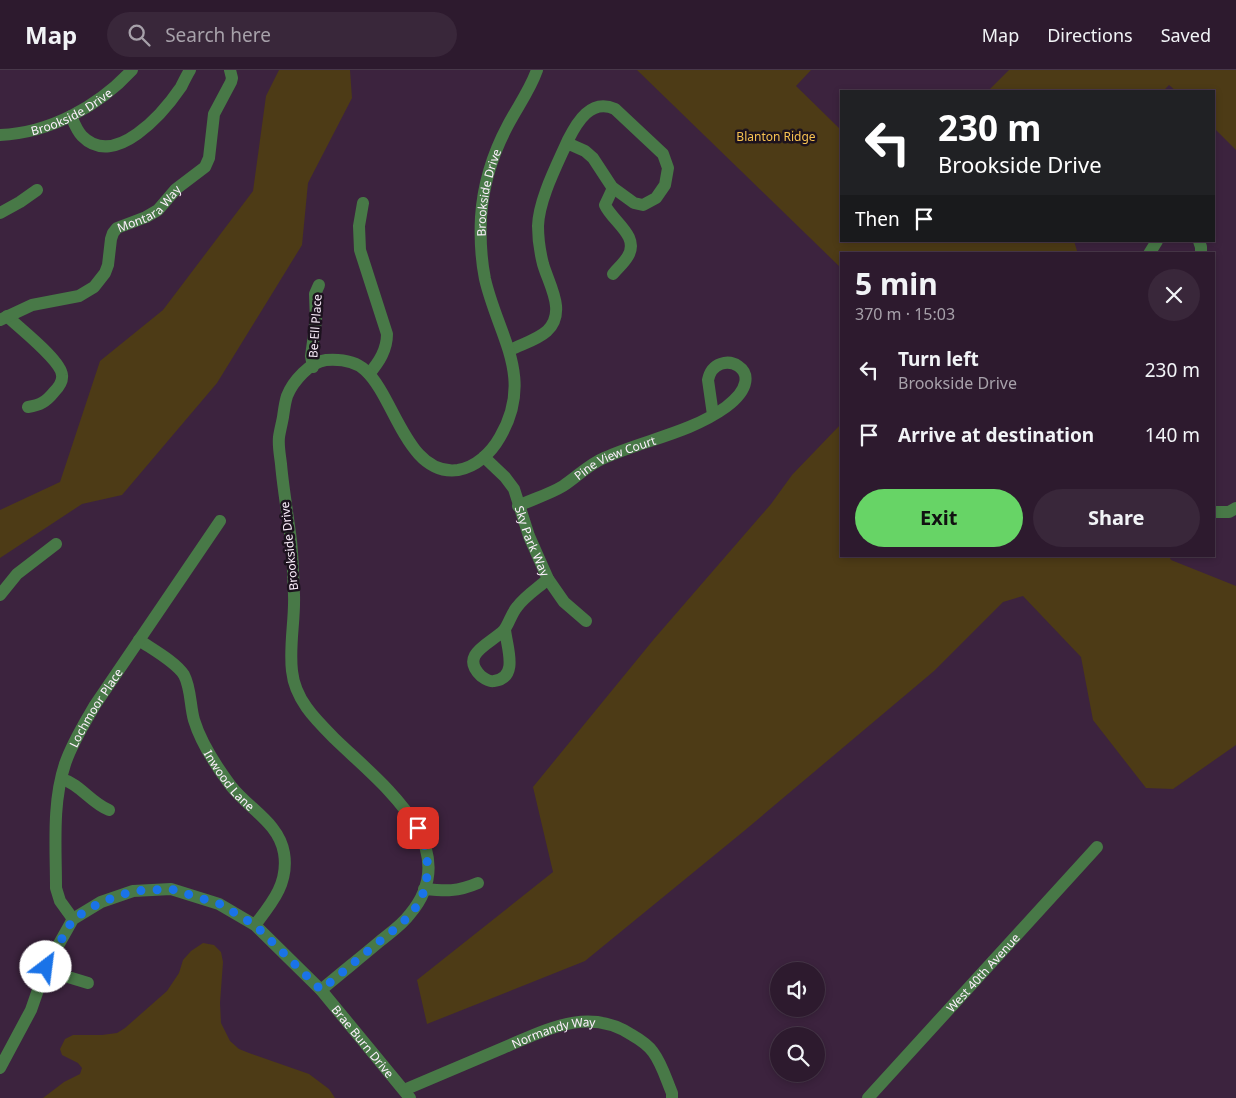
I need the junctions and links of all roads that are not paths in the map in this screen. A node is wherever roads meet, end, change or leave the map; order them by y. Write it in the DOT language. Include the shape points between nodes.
graph roads {
  1 [pos="132,70"];
  2 [pos="190,70"];
  3 [pos="230,70"];
  4 [pos="537,70"];
  5 [pos="70,116"];
  6 [pos="0,136"];
  7 [pos="567,143"];
  8 [pos="613,188"];
  9 [pos="37,190"];
  10 [pos="363,203"];
  11 [pos="0,212"];
  12 [pos="613,274"];
  13 [pos="319,285"];
  14 [pos="4,318"];
  15 [pos="510,350"];
  16 [pos="312,367"];
  17 [pos="369,374"];
  18 [pos="28,407"];
  19 [pos="713,415"];
  20 [pos="484,457"];
  21 [pos="518,506"];
  22 [pos="1236,508"];
  23 [pos="1215,512"];
  24 [pos="220,520"];
  25 [pos="56,544"];
  26 [pos="548,579"];
  27 [pos="0,595"];
  28 [pos="586,621"];
  29 [pos="505,629"];
  30 [pos="139,640"];
  31 [pos="62,779"];
  32 [pos="109,810"];
  33 [pos="1097,847"];
  34 [pos="478,883"];
  35 [pos="424,889"];
  36 [pos="73,919"];
  37 [pos="255,925"];
  38 [pos="44,970"];
  39 [pos="88,983"];
  40 [pos="321,990"];
  41 [pos="0,1068"];
  42 [pos="407,1094"];
  43 [pos="672,1098"];
  44 [pos="868,1098"];
  1 -- 5 [label="street, Brookside Drive" via="101,98"];
  2 -- 5 [label="street" via="175,94 147,126 132,139 118,145 104,146 85,139"];
  3 -- 14 [label="street, Montara Way" via="231,82 214,114 209,158 202,170 176,189 158,210 117,228 111,239 108,265 94,287 79,296 32,305"];
  4 -- 15 [label="street, Brookside Drive" via="497,148 482,204 480,234 485,278"];
  5 -- 6 [label="street, Brookside Drive" via="37,129"];
  7 -- 8 [label="street" via="593,158"];
  7 -- 8 [label="street" via="584,115 595,108 607,106 619,112 663,154 667,178 660,194 652,201 638,204"];
  7 -- 15 [label="street" via="540,212 538,228 543,262 555,300 556,318 543,334"];
  8 -- 12 [label="street" via="605,205 628,235 631,246 628,257"];
  9 -- 11 [label="street"];
  10 -- 17 [label="street" via="359,226 360,250 387,334 382,357"];
  13 -- 16 [label="street, Be-Ell Place" via="315,294"];
  14 -- 18 [label="street" via="55,362 62,374 59,386 48,399"];
  15 -- 20 [label="street, Brookside Drive" via="514,375 512,406 501,436"];
  16 -- 17 [label="street, Brookside Drive" via="320,361 345,359 363,367"];
  16 -- 35 [label="street, Brookside Drive" via="299,376 288,396 278,439 290,534 294,683 303,703 318,722 394,797 418,828 428,860"];
  17 -- 20 [label="street, Brookside Drive" via="409,441 432,466 462,469"];
  19 -- 21 [label="street, Pine View Court" via="602,458 563,486"];
  20 -- 21 [label="street, Sky Park Way" via="505,476 514,489"];
  21 -- 26 [label="street, Sky Park Way"];
  22 -- 23 [label="street" via="1229,512"];
  24 -- 30 [label="street, Lochmoor Place"];
  25 -- 27 [label="street" via="17,574"];
  26 -- 28 [label="street, Sky Park Way" via="564,602"];
  26 -- 29 [label="street" via="518,605"];
  30 -- 31 [label="street, Lochmoor Place" via="80,730"];
  30 -- 37 [label="street, Inwood Lane" via="183,674 196,725 210,754 232,788 272,826 282,844 285,865 280,888"];
  31 -- 32 [label="street" via="70,781 99,806"];
  31 -- 36 [label="street, Lochmoor Place" via="56,820 56,888 60,901"];
  33 -- 44 [label="street, West 40th Avenue"];
  34 -- 35 [label="street" via="454,891"];
  35 -- 40 [label="street, Brookside Drive" via="408,917"];
  36 -- 37 [label="street, Brae Burn Drive" via="101,902 133,891 171,889 220,904"];
  36 -- 38 [label="street, Brae Burn Drive"];
  37 -- 40 [label="street, Brae Burn Drive"];
  38 -- 39 [label="street"];
  38 -- 41 [label="street, Brae Burn Drive" via="31,1010"];
  40 -- 42 [label="street, Brae Burn Drive"];
  42 -- 43 [label="street, Normandy Way" via="545,1030 574,1022 604,1022 621,1027 652,1051 661,1065"];
}
